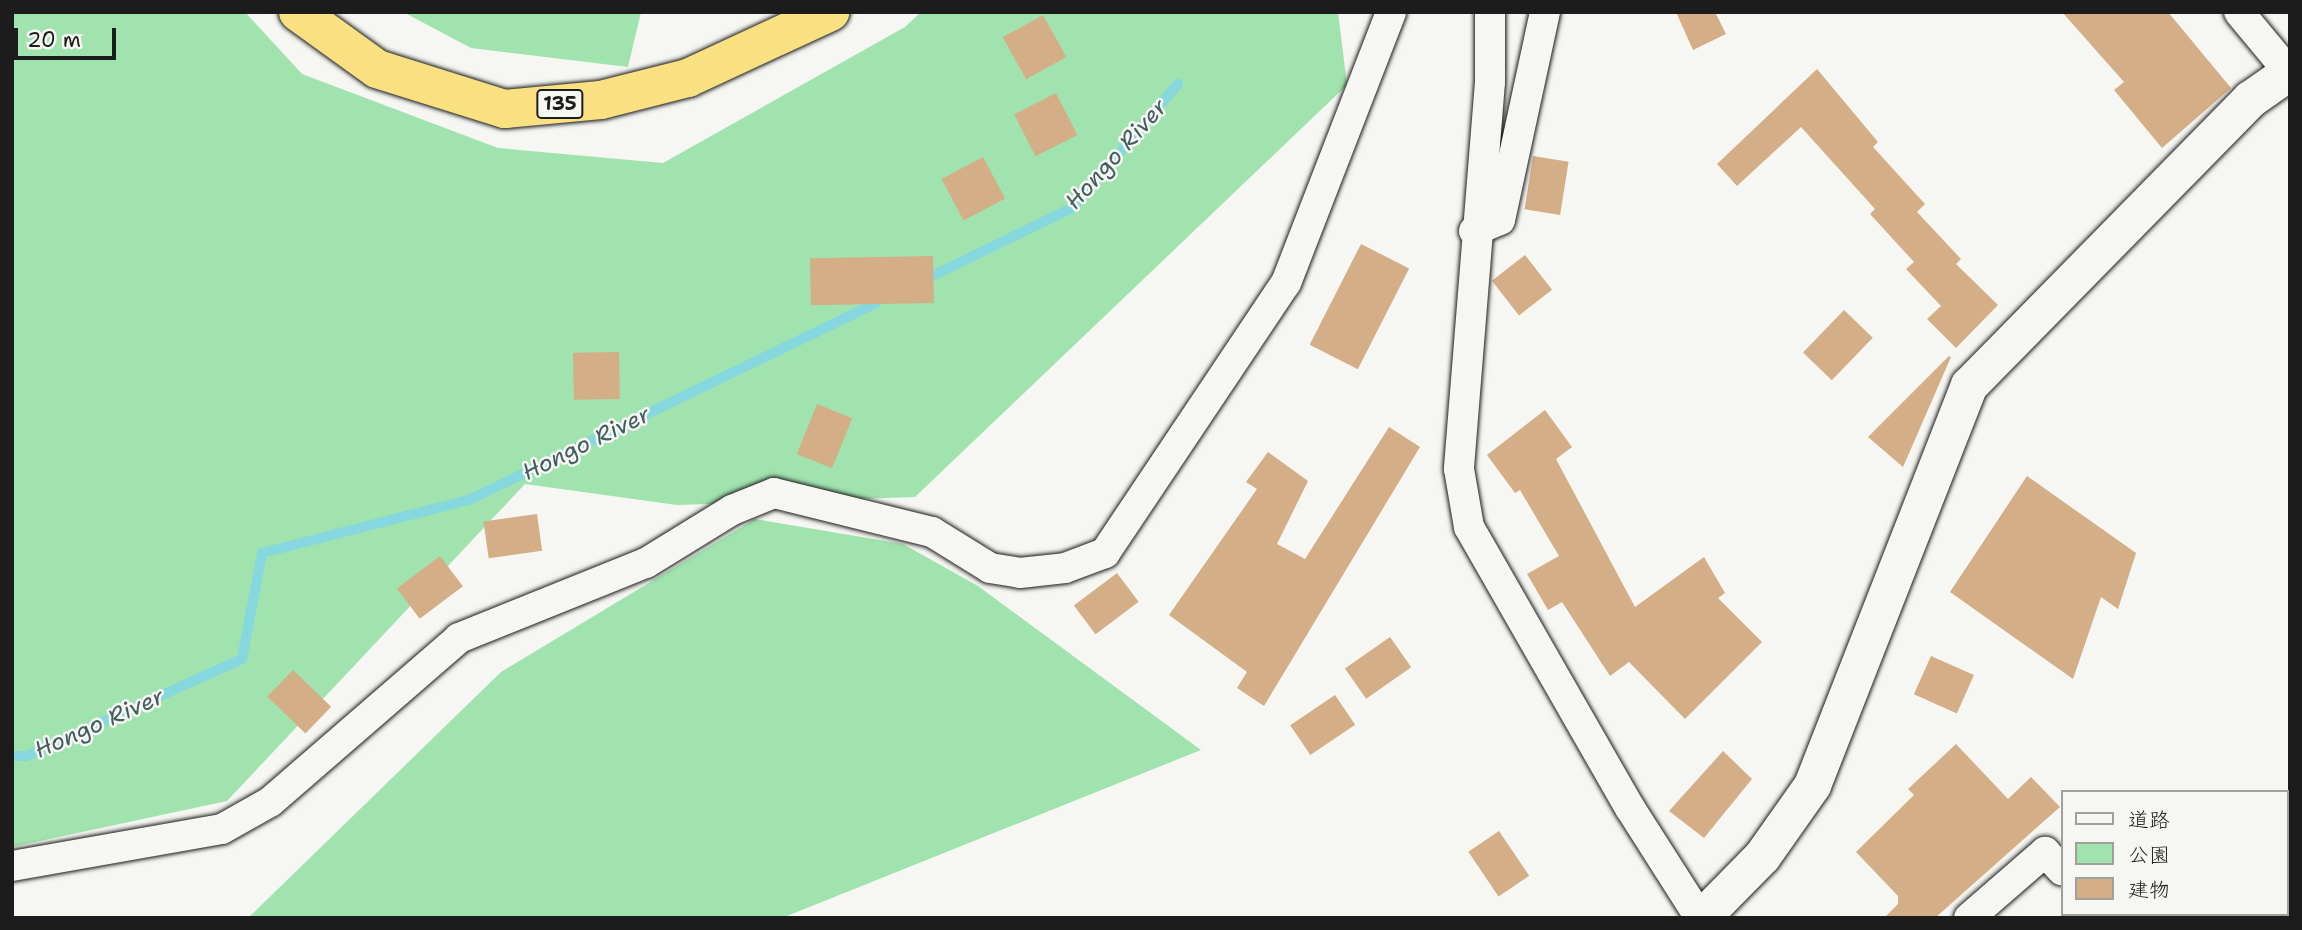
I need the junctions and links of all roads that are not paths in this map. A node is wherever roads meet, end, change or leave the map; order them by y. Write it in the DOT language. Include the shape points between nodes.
graph roads {
  1 [pos="298,12"];
  2 [pos="830,12"];
  3 [pos="1391,12"];
  4 [pos="1490,12"];
  5 [pos="1545,12"];
  6 [pos="2239,12"];
  7 [pos="2289,71"];
  8 [pos="1474,230"];
  9 [pos="12,866"];
  10 [pos="2060,868"];
  11 [pos="1700,918"];
  12 [pos="1969,918"];
  1 -- 2 [label="highway, 135" via="377,69 505,109 601,100 688,78"];
  3 -- 9 [label="street" via="1286,283 1105,553 1065,568 1000,570 932,533 774,493 733,510 646,563 459,638 270,802 222,829"];
  4 -- 8 [label="street" via="1490,82"];
  5 -- 8 [label="street" via="1500,220"];
  6 -- 7 [label="street"];
  7 -- 11 [label="street" via="2250,99 1969,385 1812,785 1762,856"];
  8 -- 11 [label="street" via="1459,469 1469,527 1630,808"];
  10 -- 12 [label="street" via="2045,852"];
}
